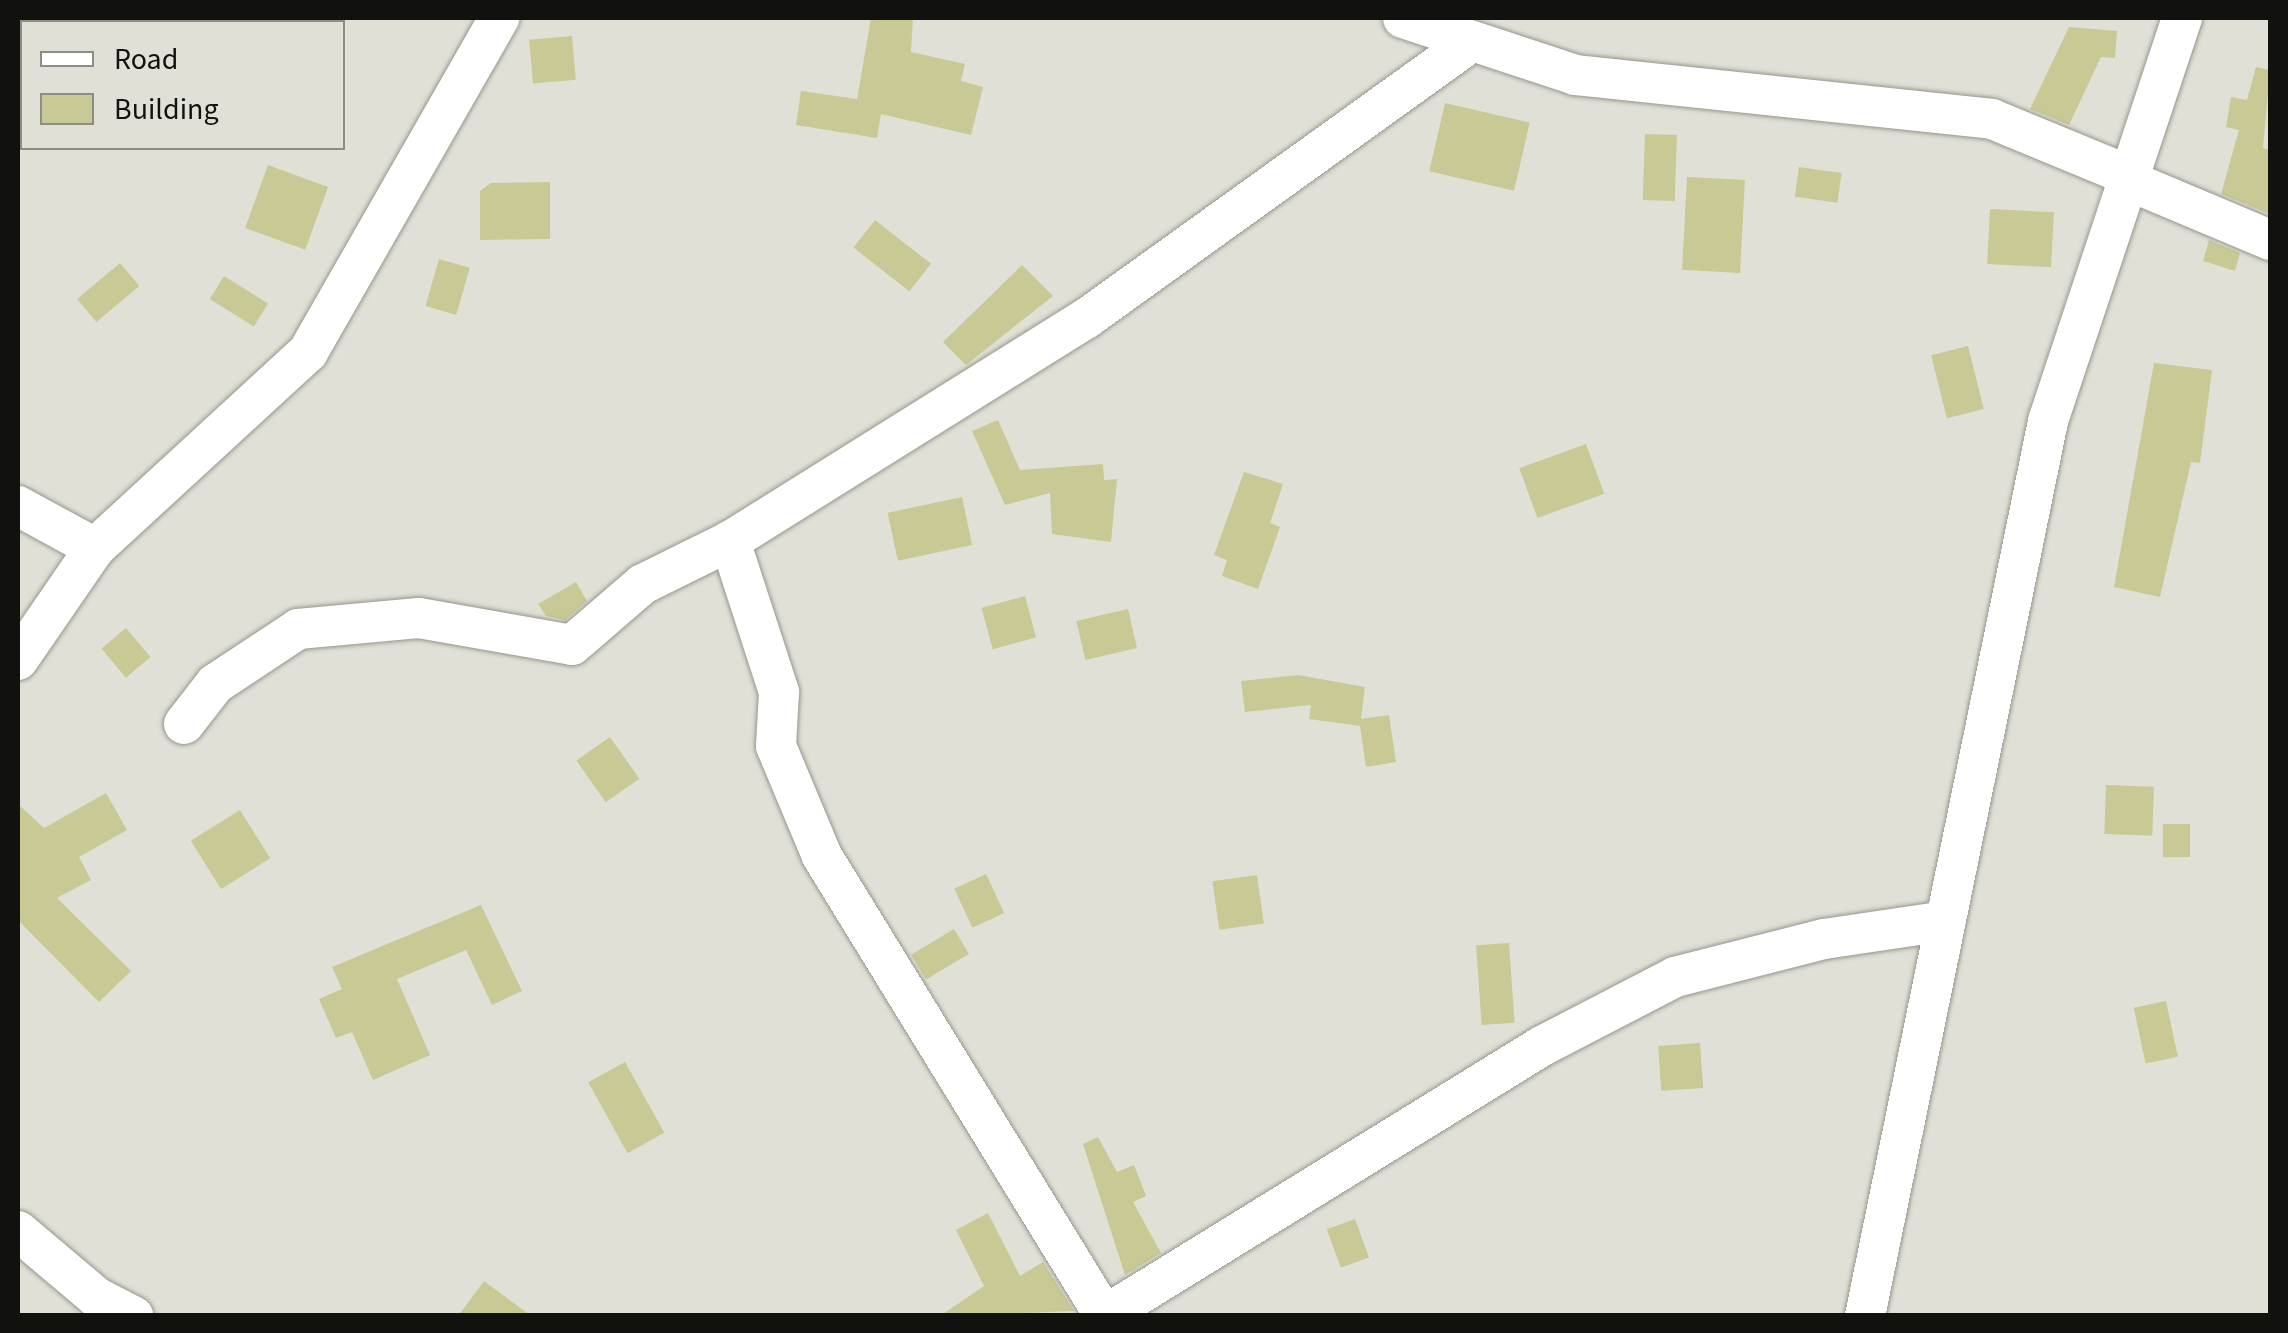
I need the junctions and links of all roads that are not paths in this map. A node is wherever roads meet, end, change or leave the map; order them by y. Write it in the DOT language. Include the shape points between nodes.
graph roads {
  1 [pos="499,18"];
  2 [pos="1402,18"];
  3 [pos="2182,18"];
  4 [pos="1472,41"];
  5 [pos="2127,177"];
  6 [pos="2270,240"];
  7 [pos="18,506"];
  8 [pos="730,541"];
  9 [pos="95,548"];
  10 [pos="18,660"];
  11 [pos="184,724"];
  12 [pos="1946,921"];
  13 [pos="18,1230"];
  14 [pos="1104,1315"];
  15 [pos="133,1316"];
  16 [pos="1865,1316"];
  1 -- 9 [label="street" via="308,352"];
  2 -- 4 [label="street"];
  3 -- 5 [label="street"];
  4 -- 5 [label="street" via="1574,75 1992,119"];
  4 -- 8 [label="street" via="1087,318"];
  5 -- 6 [label="street"];
  5 -- 12 [label="street" via="2048,421"];
  7 -- 9 [label="street"];
  8 -- 11 [label="street" via="643,584 572,645 419,618 298,630 215,684"];
  8 -- 14 [label="street" via="779,692 776,746 822,856"];
  9 -- 10 [label="street"];
  12 -- 14 [label="street" via="1675,977 1542,1046"];
  12 -- 16 [label="street"];
  13 -- 15 [label="street" via="96,1297"];
}
